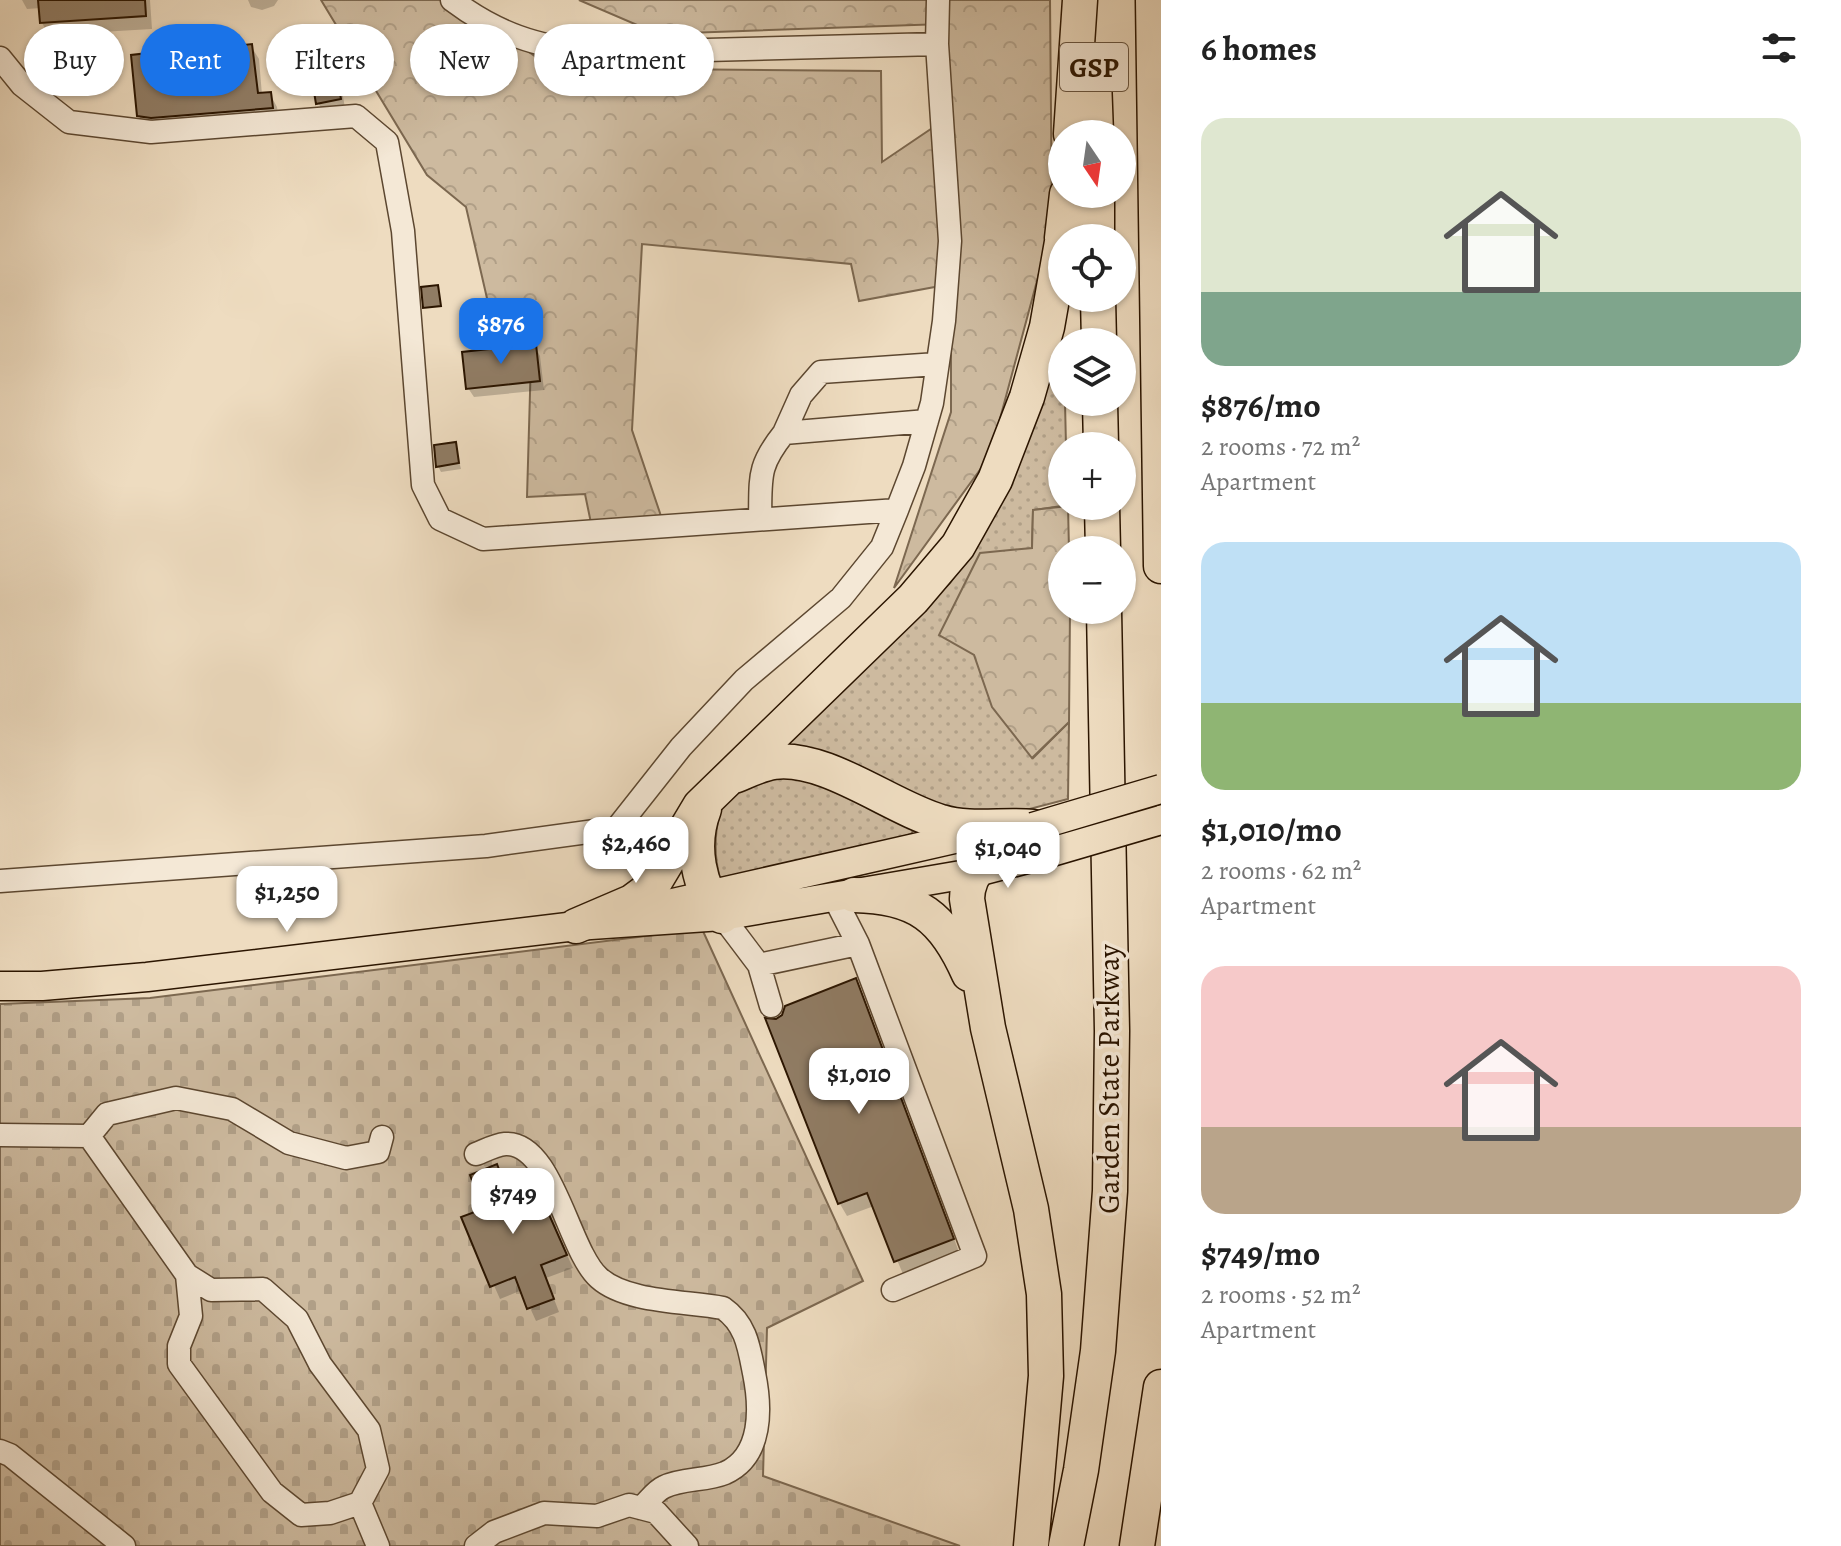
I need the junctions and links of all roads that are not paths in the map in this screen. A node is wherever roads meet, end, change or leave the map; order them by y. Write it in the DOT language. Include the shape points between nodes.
graph roads {
  1 [pos="452,0"];
  2 [pos="938,0"];
  3 [pos="1080,0"];
  4 [pos="1094,0"];
  5 [pos="1153,0"];
  6 [pos="937,44"];
  7 [pos="0,58"];
  8 [pos="1072,120"];
  9 [pos="1096,120"];
  10 [pos="1050,312"];
  11 [pos="937,364"];
  12 [pos="927,421"];
  13 [pos="784,433"];
  14 [pos="897,510"];
  15 [pos="760,519"];
  16 [pos="1161,566"];
  17 [pos="1104,624"];
  18 [pos="718,787"];
  19 [pos="1161,789"];
  20 [pos="1161,820"];
  21 [pos="1032,842"];
  22 [pos="973,873"];
  23 [pos="0,881"];
  24 [pos="844,897"];
  25 [pos="715,906"];
  26 [pos="576,926"];
  27 [pos="858,944"];
  28 [pos="759,965"];
  29 [pos="0,986"];
  30 [pos="771,1006"];
  31 [pos="988,1028"];
  32 [pos="0,1135"];
  33 [pos="89,1136"];
  34 [pos="382,1137"];
  35 [pos="476,1154"];
  36 [pos="187,1275"];
  37 [pos="893,1290"];
  38 [pos="1161,1387"];
  39 [pos="0,1451"];
  40 [pos="360,1503"];
  41 [pos="641,1508"];
  42 [pos="124,1546"];
  43 [pos="378,1546"];
  44 [pos="476,1546"];
  45 [pos="687,1546"];
  46 [pos="1031,1546"];
  47 [pos="1066,1546"];
  48 [pos="1137,1546"];
  1 -- 6 [label="lane" via="512,37 592,53"];
  2 -- 6 [label="lane"];
  3 -- 8 [label="highway"];
  4 -- 9 [label="highway, GSP"];
  5 -- 16 [label="highway, GSP"];
  6 -- 11 [label="lane" via="950,241"];
  7 -- 15 [label="lane" via="22,85 69,122 151,132 356,116 387,142 403,231 423,485 440,519 483,539"];
  10 -- 18 [label="highway" via="1003,462 969,531 913,599"];
  11 -- 12 [label="lane"];
  11 -- 13 [label="lane" via="821,372 801,395"];
  12 -- 13 [label="lane"];
  12 -- 14 [label="lane"];
  13 -- 15 [label="lane" via="765,457"];
  14 -- 15 [label="lane"];
  14 -- 23 [label="lane" via="882,547 841,598 744,680 681,747 617,828 486,846"];
  17 -- 47 [label="highway, Garden State Parkway" via="1110,1191 1095,1378"];
  18 -- 21 [label="highway" via="772,762 796,762 938,822 1005,825"];
  18 -- 25 [label="highway" via="698,835 699,859"];
  18 -- 26 [label="highway" via="690,820 651,888"];
  19 -- 21 [label="main road, bridge"];
  20 -- 21 [label="main road, bridge"];
  21 -- 22 [label="highway" via="985,857"];
  21 -- 25 [label="main road" via="987,832"];
  22 -- 24 [label="main road"];
  22 -- 31 [label="highway" via="967,908"];
  24 -- 25 [label="main road"];
  24 -- 27 [label="lane"];
  24 -- 31 [label="highway" via="903,900 934,919 964,962"];
  25 -- 26 [label="main road"];
  25 -- 28 [label="lane"];
  26 -- 29 [label="main road" via="147,977"];
  27 -- 28 [label="lane"];
  27 -- 37 [label="lane" via="975,1256"];
  28 -- 30 [label="lane"];
  31 -- 46 [label="highway" via="1026,1187 1044,1294 1045,1397"];
  32 -- 33 [label="lane"];
  33 -- 34 [label="lane" via="107,1114 176,1098 232,1109 289,1143 346,1158 378,1152"];
  33 -- 36 [label="lane"];
  35 -- 41 [label="lane" via="506,1144 525,1149 540,1163 598,1278 618,1290 723,1308 742,1326 760,1415 753,1442 725,1473 662,1488"];
  36 -- 40 [label="lane" via="211,1290 263,1289 297,1319 320,1364 369,1430 378,1469"];
  36 -- 40 [label="lane" via="191,1316 179,1346 179,1364 272,1492 301,1515"];
  38 -- 48 [label="highway"];
  39 -- 42 [label="lane"];
  40 -- 43 [label="lane"];
  41 -- 44 [label="lane" via="629,1505 597,1516 544,1513 494,1532"];
  41 -- 45 [label="lane" via="656,1512"];
}
